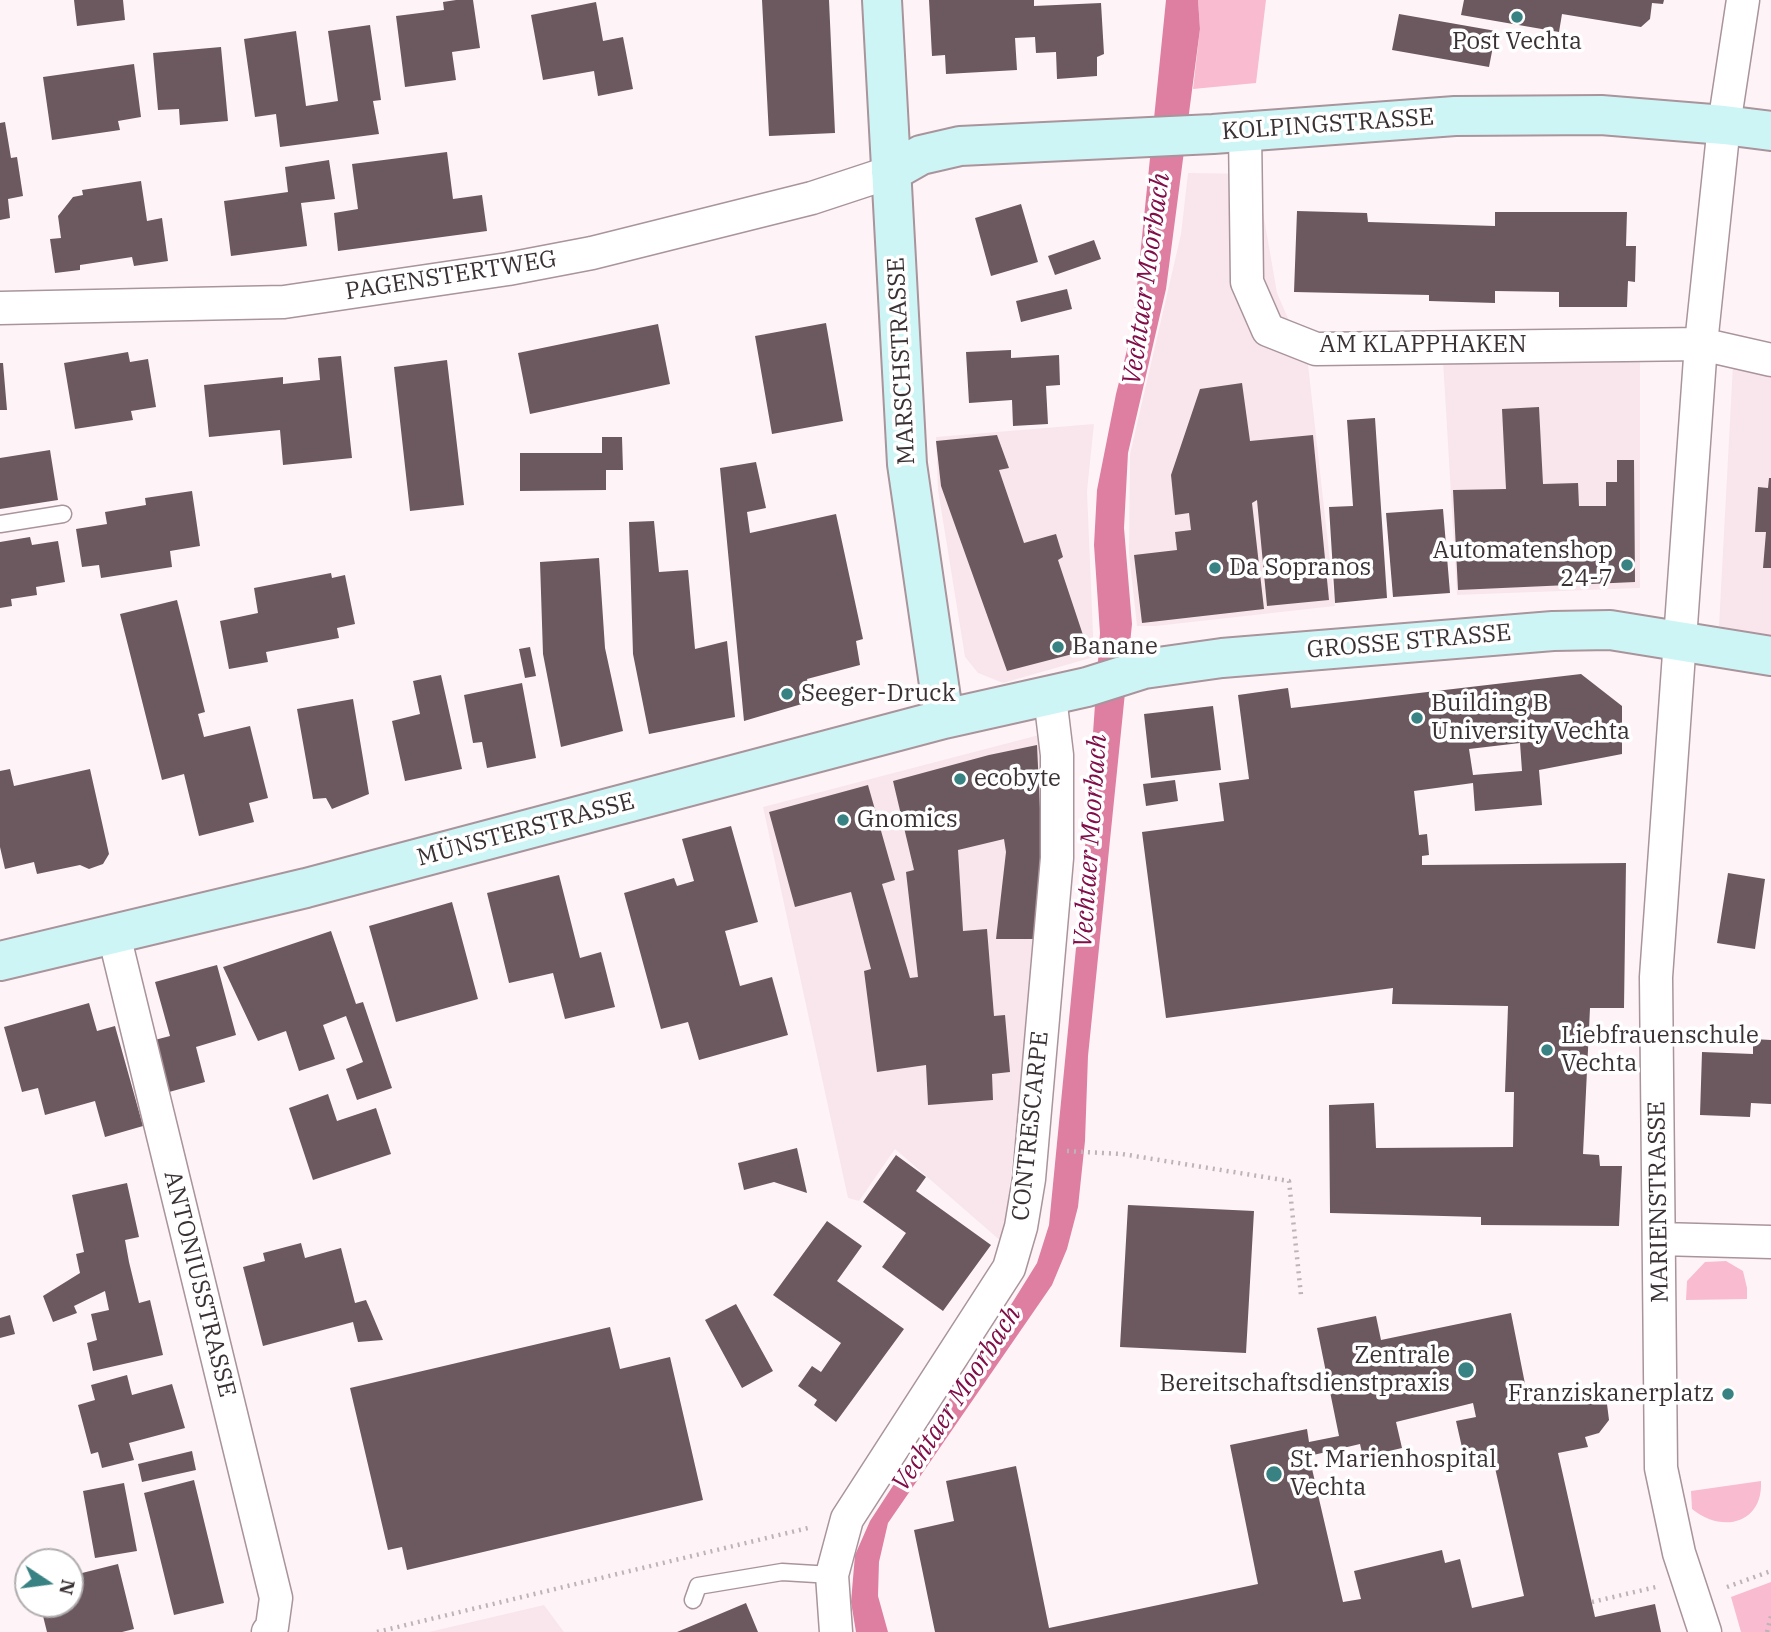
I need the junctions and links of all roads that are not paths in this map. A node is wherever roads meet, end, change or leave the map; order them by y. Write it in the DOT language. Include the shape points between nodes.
graph roads {
  1 [pos="882,0"];
  2 [pos="1743,0"];
  3 [pos="1724,125"];
  4 [pos="1771,131"];
  5 [pos="1229,132"];
  6 [pos="891,172"];
  7 [pos="0,308"];
  8 [pos="1701,344"];
  9 [pos="1771,360"];
  10 [pos="63,514"];
  11 [pos="0,524"];
  12 [pos="1680,640"];
  13 [pos="1771,656"];
  14 [pos="1050,696"];
  15 [pos="944,719"];
  16 [pos="114,935"];
  17 [pos="0,961"];
  18 [pos="1660,1239"];
  19 [pos="1771,1242"];
  20 [pos="832,1575"];
  21 [pos="694,1600"];
  22 [pos="268,1632"];
  23 [pos="836,1632"];
  24 [pos="1705,1632"];
  1 -- 6 [label="street, MARSCHSTRASSE"];
  2 -- 3 [label="street"];
  3 -- 4 [label="street, KOLPINGSTRASSE"];
  3 -- 5 [label="street, KOLPINGSTRASSE" via="1601,115 1455,116"];
  3 -- 8 [label="street"];
  5 -- 6 [label="street, KOLPINGSTRASSE" via="960,146 921,155"];
  5 -- 8 [label="street, AM KLAPPHAKEN" via="1247,282 1268,330 1316,349"];
  6 -- 7 [label="street, PAGENSTERTWEG" via="786,204 508,270 284,302"];
  6 -- 15 [label="street, MARSCHSTRASSE" via="907,464"];
  8 -- 9 [label="street, AM KLAPPHAKEN"];
  8 -- 12 [label="street"];
  10 -- 11 [label="lane"];
  12 -- 13 [label="street, GROSSE STRASSE"];
  12 -- 14 [label="street, GROSSE STRASSE" via="1610,630 1553,631 1222,658 1144,669"];
  12 -- 18 [label="street, MARIENSTRASSE" via="1656,977"];
  14 -- 15 [label="street, MÜNSTERSTRASSE"];
  14 -- 20 [label="street, CONTRESCARPE" via="1057,755 1057,858 1021,1227 1009,1268 847,1519"];
  15 -- 16 [label="street, MÜNSTERSTRASSE"];
  16 -- 17 [label="street, MÜNSTERSTRASSE"];
  16 -- 22 [label="street, ANTONIUSSTRASSE" via="276,1598"];
  18 -- 19 [label="street"];
  18 -- 24 [label="street, MARIENSTRASSE" via="1661,1468 1679,1553"];
  20 -- 21 [label="lane" via="782,1572 698,1586"];
  20 -- 23 [label="street, CONTRESCARPE"];
}
